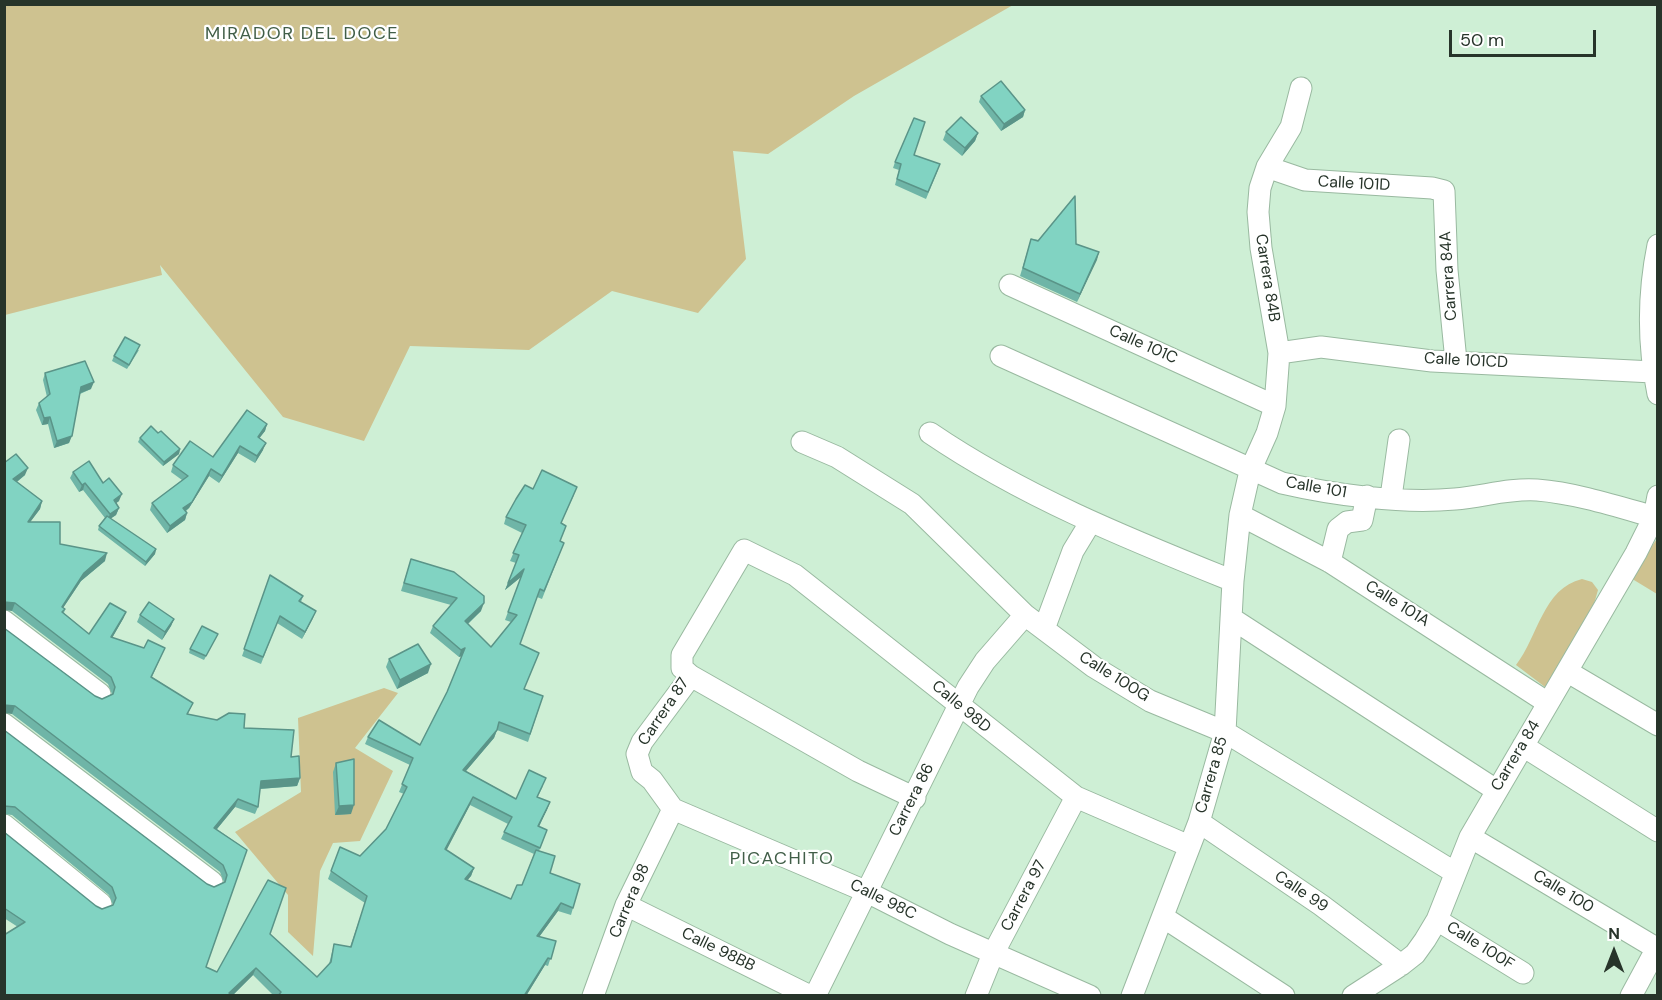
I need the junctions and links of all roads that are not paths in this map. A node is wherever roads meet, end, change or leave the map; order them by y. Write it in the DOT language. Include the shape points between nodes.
graph roads {
  1 [pos="1301,88"];
  2 [pos="1267,167"];
  3 [pos="1444,191"];
  4 [pos="1657,246"];
  5 [pos="1010,285"];
  6 [pos="1654,343"];
  7 [pos="1279,353"];
  8 [pos="1001,356"];
  9 [pos="1456,361"];
  10 [pos="1653,372"];
  11 [pos="1658,394"];
  12 [pos="1275,406"];
  13 [pos="930,433"];
  14 [pos="1399,440"];
  15 [pos="802,442"];
  16 [pos="1250,471"];
  17 [pos="1367,496"];
  18 [pos="1658,496"];
  19 [pos="1391,497"];
  20 [pos="1240,515"];
  21 [pos="1656,518"];
  22 [pos="1090,523"];
  23 [pos="744,550"];
  24 [pos="1330,562"];
  25 [pos="1233,581"];
  26 [pos="1025,615"];
  27 [pos="1231,618"];
  28 [pos="4,621"];
  29 [pos="1044,629"];
  30 [pos="1568,672"];
  31 [pos="691,676"];
  32 [pos="100,694"];
  33 [pos="1548,703"];
  34 [pos="959,705"];
  35 [pos="4,724"];
  36 [pos="1658,725"];
  37 [pos="1225,732"];
  38 [pos="1523,746"];
  39 [pos="1496,790"];
  40 [pos="1076,797"];
  41 [pos="915,798"];
  42 [pos="673,809"];
  43 [pos="1199,822"];
  44 [pos="4,825"];
  45 [pos="1658,831"];
  46 [pos="1470,837"];
  47 [pos="1189,846"];
  48 [pos="1454,872"];
  49 [pos="212,882"];
  50 [pos="865,891"];
  51 [pos="101,904"];
  52 [pos="626,905"];
  53 [pos="1162,917"];
  54 [pos="1437,920"];
  55 [pos="1657,947"];
  56 [pos="993,954"];
  57 [pos="1401,965"];
  58 [pos="1523,973"];
  59 [pos="593,996"];
  60 [pos="813,996"];
  61 [pos="976,996"];
  62 [pos="1090,996"];
  63 [pos="1132,996"];
  64 [pos="1284,996"];
  65 [pos="1353,996"];
  66 [pos="1631,996"];
  1 -- 2 [label="street, Carrera 84B" via="1291,128"];
  2 -- 3 [label="street, Calle 101D" via="1305,180"];
  2 -- 7 [label="street, Carrera 84B" via="1258,212"];
  3 -- 9 [label="street, Carrera 84A"];
  4 -- 6 [label="street" via="1650,299"];
  5 -- 12 [label="street, Calle 101C"];
  6 -- 10 [label="street"];
  7 -- 9 [label="street, Calle 101CD" via="1321,347"];
  7 -- 12 [label="street, Carrera 84B"];
  8 -- 16 [label="street, Calle 101"];
  9 -- 10 [label="street, Calle 101CD"];
  10 -- 11 [label="street"];
  12 -- 16 [label="street, Carrera 84B"];
  13 -- 22 [label="street" via="971,461"];
  14 -- 19 [label="street"];
  15 -- 26 [label="street, Calle 100G" via="837,457 912,504"];
  16 -- 17 [label="street, Calle 101" via="1320,492"];
  16 -- 20 [label="street, Carrera 85"];
  17 -- 19 [label="street, Calle 101"];
  17 -- 24 [label="street" via="1362,520 1347,522 1338,529"];
  18 -- 21 [label="street, Carrera 84"];
  19 -- 21 [label="street, Calle 101" via="1421,501 1537,490"];
  20 -- 24 [label="street, Calle 101A"];
  20 -- 25 [label="street, Carrera 85"];
  21 -- 30 [label="street, Carrera 84"];
  22 -- 25 [label="street"];
  22 -- 29 [label="street" via="1073,551"];
  23 -- 31 [label="street, Carrera 87" via="682,655 682,668"];
  23 -- 34 [label="street, Calle 98D" via="795,574"];
  24 -- 33 [label="street, Calle 101A"];
  25 -- 27 [label="street, Carrera 85"];
  26 -- 29 [label="street, Calle 100G"];
  26 -- 34 [label="street, Carrera 86" via="985,661"];
  27 -- 37 [label="street, Carrera 85"];
  27 -- 39 [label="street"];
  28 -- 32 [label="street"];
  29 -- 37 [label="street, Calle 100G" via="1094,667 1149,701"];
  30 -- 33 [label="street, Carrera 84"];
  30 -- 36 [label="street"];
  31 -- 41 [label="street" via="858,771"];
  31 -- 42 [label="street, Carrera 87" via="637,754 642,772"];
  33 -- 38 [label="street, Carrera 84"];
  34 -- 40 [label="street, Calle 98D"];
  34 -- 41 [label="street, Carrera 86"];
  35 -- 49 [label="street"];
  37 -- 43 [label="street, Carrera 85"];
  37 -- 48 [label="street, Calle 100G"];
  38 -- 39 [label="street, Carrera 84"];
  38 -- 45 [label="street"];
  39 -- 46 [label="street, Carrera 84"];
  40 -- 47 [label="street, Calle 98D"];
  40 -- 56 [label="street, Carrera 97"];
  41 -- 50 [label="street, Carrera 86"];
  42 -- 50 [label="street, Calle 98C"];
  42 -- 52 [label="street, Carrera 98"];
  43 -- 47 [label="street, Carrera 85"];
  43 -- 57 [label="street, Calle 99"];
  44 -- 51 [label="street"];
  46 -- 48 [label="street, Carrera 84"];
  46 -- 55 [label="street, Calle 100"];
  47 -- 53 [label="street, Carrera 85"];
  48 -- 54 [label="street, Carrera 84"];
  50 -- 56 [label="street, Calle 98C"];
  50 -- 60 [label="street, Carrera 86"];
  52 -- 59 [label="street, Carrera 98"];
  52 -- 60 [label="street, Calle 98BB"];
  53 -- 63 [label="street, Carrera 85"];
  53 -- 64 [label="street"];
  54 -- 57 [label="street, Carrera 84" via="1415,954"];
  54 -- 58 [label="street, Calle 100F"];
  55 -- 66 [label="street"];
  56 -- 61 [label="street, Carrera 97"];
  56 -- 62 [label="street, Calle 98C"];
  57 -- 65 [label="street, Carrera 84"];
}
